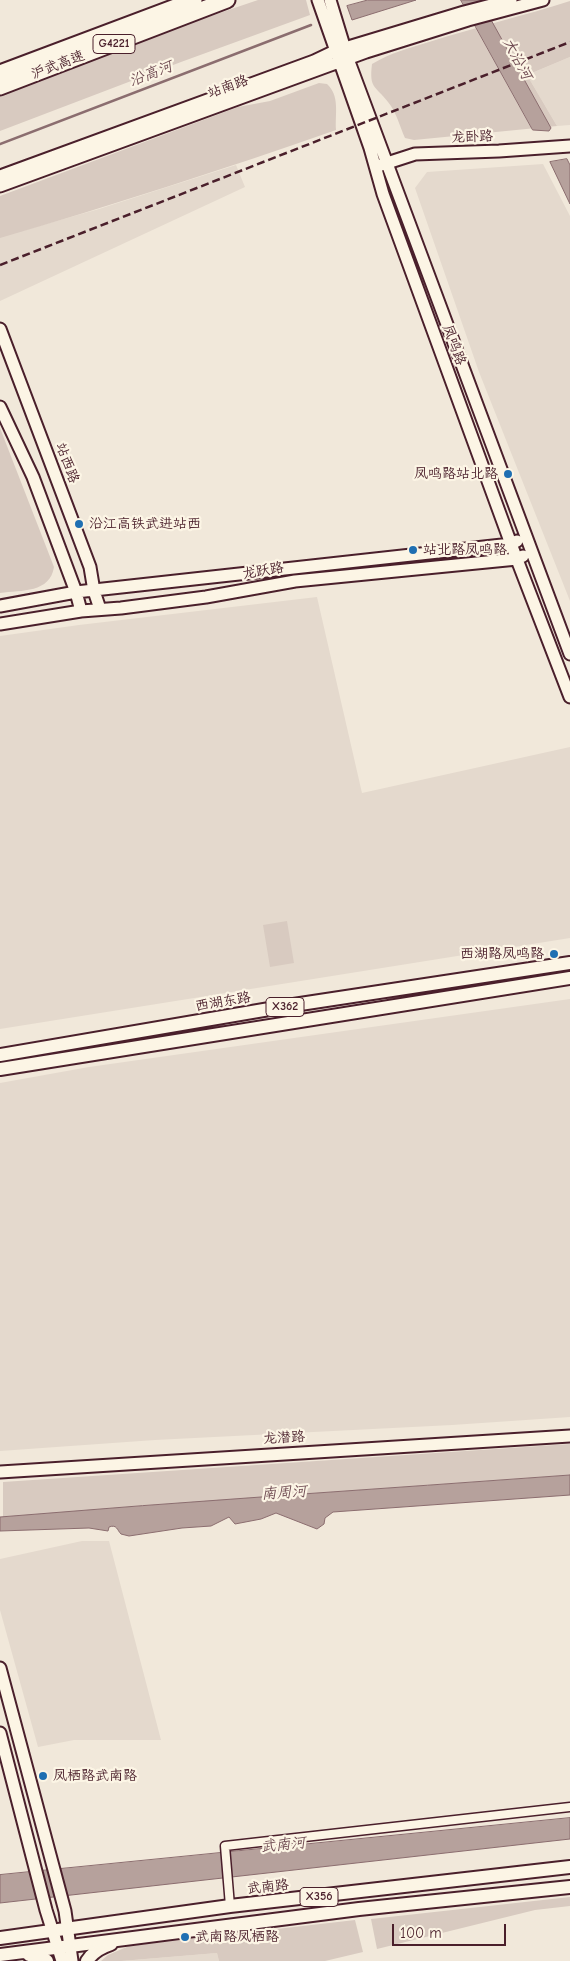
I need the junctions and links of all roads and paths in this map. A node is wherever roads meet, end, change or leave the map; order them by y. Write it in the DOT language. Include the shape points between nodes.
graph roads {
  1 [pos="194,0"];
  2 [pos="227,0"];
  3 [pos="318,0"];
  4 [pos="330,0"];
  5 [pos="511,0"];
  6 [pos="543,0"];
  7 [pos="491,10"];
  8 [pos="341,55"];
  9 [pos="0,73"];
  10 [pos="0,87"];
  11 [pos="570,146"];
  12 [pos="382,165"];
  13 [pos="0,176"];
  14 [pos="0,186"];
  15 [pos="0,329"];
  16 [pos="0,407"];
  17 [pos="525,538"];
  18 [pos="511,544"];
  19 [pos="531,553"];
  20 [pos="516,559"];
  21 [pos="94,591"];
  22 [pos="76,592"];
  23 [pos="0,606"];
  24 [pos="100,609"];
  25 [pos="81,611"];
  26 [pos="0,624"];
  27 [pos="570,654"];
  28 [pos="570,696"];
  29 [pos="570,963"];
  30 [pos="570,978"];
  31 [pos="0,1055"];
  32 [pos="0,1069"];
  33 [pos="570,1436"];
  34 [pos="0,1472"];
  35 [pos="0,1668"];
  36 [pos="0,1733"];
  37 [pos="570,1807"];
  38 [pos="570,1867"];
  39 [pos="570,1887"];
  40 [pos="230,1906"];
  41 [pos="68,1930"];
  42 [pos="53,1931"];
  43 [pos="0,1938"];
  44 [pos="127,1939"];
  45 [pos="64,1947"];
  46 [pos="1,1955"];
  47 [pos="47,1961"];
  48 [pos="62,1961"];
  49 [pos="72,1961"];
  50 [pos="87,1961"];
  1 -- 9 [label="highway, 沪武高速 / G4221"];
  2 -- 10 [label="highway, 沪武高速 / G4221"];
  3 -- 8 [label="street, 凤鸣路"];
  4 -- 8 [label="street, 凤鸣路"];
  5 -- 7 [label="street"];
  6 -- 7 [label="street"];
  7 -- 8 [label="street, 站南路"];
  8 -- 12 [label="street, 凤鸣路"];
  8 -- 13 [label="street, 站南路" via="314,61"];
  8 -- 14 [label="street, 站南路"];
  11 -- 12 [label="street, 龙卧路" via="415,154"];
  12 -- 17 [label="street, 凤鸣路"];
  12 -- 18 [label="street, 凤鸣路" via="386,203"];
  15 -- 21 [label="street, 站西路" via="90,567"];
  16 -- 22 [label="street" via="33,477"];
  17 -- 18 [label="street, 龙跃路"];
  17 -- 19 [label="street, 凤鸣路"];
  18 -- 20 [label="street, 凤鸣路"];
  18 -- 21 [label="street, 龙跃路"];
  19 -- 20 [label="street, 龙跃路"];
  19 -- 27 [label="street, 凤鸣路"];
  20 -- 24 [label="street, 龙跃路" via="295,581"];
  20 -- 28 [label="street, 凤鸣路"];
  21 -- 22 [label="street, 龙跃路"];
  21 -- 24 [label="street, 站西路"];
  22 -- 23 [label="street, 龙跃路"];
  22 -- 25 [label="street"];
  24 -- 25 [label="street, 龙跃路"];
  25 -- 26 [label="street, 龙跃路"];
  29 -- 31 [label="main road, 西湖东路 / X362" via="287,1006"];
  30 -- 32 [label="main road, X362"];
  33 -- 34 [label="street, 龙潜路"];
  35 -- 41 [label="street"];
  36 -- 42 [label="street"];
  37 -- 40 [label="street" via="226,1846"];
  38 -- 40 [label="main road, 武南路 / X356"];
  39 -- 44 [label="main road, X356" via="359,1908"];
  40 -- 41 [label="main road, 武南路 / X356"];
  41 -- 42 [label="main road, 武南路 / X356"];
  41 -- 45 [label="street"];
  42 -- 43 [label="main road, 武南路 / X356"];
  42 -- 45 [label="street"];
  44 -- 45 [label="main road, X356"];
  44 -- 50 [label="main road" via="104,1946"];
  45 -- 46 [label="main road, X356"];
  45 -- 48 [label="street"];
  45 -- 49 [label="street"];
  46 -- 47 [label="main road" via="40,1956"];
}
